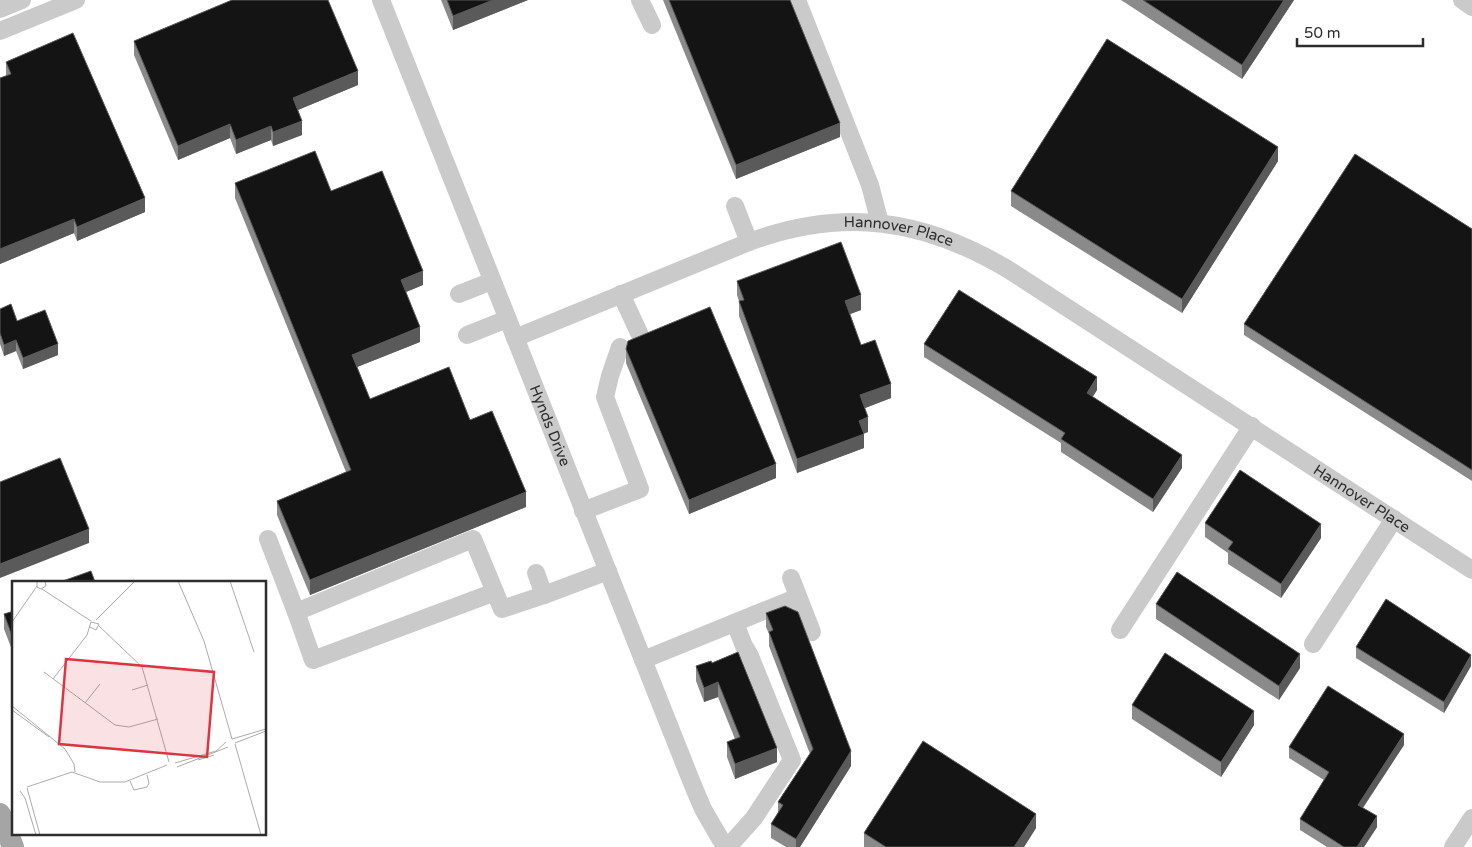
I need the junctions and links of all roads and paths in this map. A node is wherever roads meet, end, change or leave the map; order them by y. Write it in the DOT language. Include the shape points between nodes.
graph roads {
  1 [pos="22,0"];
  2 [pos="76,0"];
  3 [pos="381,0"];
  4 [pos="640,0"];
  5 [pos="797,0"];
  6 [pos="1462,0"];
  7 [pos="1472,7"];
  8 [pos="0,10"];
  9 [pos="652,25"];
  10 [pos="0,31"];
  11 [pos="735,206"];
  12 [pos="880,223"];
  13 [pos="749,242"];
  14 [pos="492,281"];
  15 [pos="459,294"];
  16 [pos="621,294"];
  17 [pos="507,319"];
  18 [pos="467,335"];
  19 [pos="640,335"];
  20 [pos="514,338"];
  21 [pos="620,347"];
  22 [pos="1252,426"];
  23 [pos="583,511"];
  24 [pos="1394,519"];
  25 [pos="268,539"];
  26 [pos="1472,570"];
  27 [pos="608,571"];
  28 [pos="536,573"];
  29 [pos="791,578"];
  30 [pos="495,592"];
  31 [pos="544,595"];
  32 [pos="798,597"];
  33 [pos="296,612"];
  34 [pos="735,623"];
  35 [pos="1120,630"];
  36 [pos="812,632"];
  37 [pos="1312,644"];
  38 [pos="643,660"];
  39 [pos="0,814"];
  40 [pos="1472,818"];
  41 [pos="13,847"];
  42 [pos="727,847"];
  43 [pos="1454,847"];
  1 -- 8 [label="street"];
  2 -- 10 [label="street"];
  3 -- 14 [label="street, Hynds Drive"];
  4 -- 9 [label="street"];
  5 -- 12 [label="street" via="870,185"];
  6 -- 7 [label="street"];
  11 -- 13 [label="street"];
  12 -- 13 [label="street, Hannover Place" via="809,226"];
  12 -- 22 [label="street, Hannover Place" via="938,236 990,258"];
  13 -- 16 [label="street, Hannover Place"];
  14 -- 15 [label="street"];
  14 -- 17 [label="street, Hynds Drive"];
  16 -- 19 [label="street"];
  16 -- 20 [label="street, Hannover Place"];
  17 -- 18 [label="street"];
  17 -- 20 [label="street, Hynds Drive"];
  20 -- 23 [label="street, Hynds Drive"];
  21 -- 23 [label="street" via="605,397 640,489"];
  22 -- 24 [label="street, Hannover Place"];
  22 -- 35 [label="street"];
  23 -- 27 [label="street, Hynds Drive"];
  24 -- 26 [label="street, Hannover Place"];
  24 -- 37 [label="street"];
  25 -- 33 [label="street"];
  27 -- 31 [label="street"];
  27 -- 38 [label="street, Hynds Drive"];
  28 -- 31 [label="street"];
  29 -- 32 [label="street"];
  30 -- 31 [label="street" via="502,608"];
  30 -- 33 [label="street" via="313,660"];
  30 -- 33 [label="street" via="473,539"];
  32 -- 34 [label="street"];
  32 -- 36 [label="street"];
  34 -- 38 [label="street"];
  34 -- 42 [label="street" via="792,760 754,818"];
  38 -- 42 [label="street, Hynds Drive" via="703,809"];
  39 -- 41 [label="main road"];
  40 -- 43 [label="street"];
}
